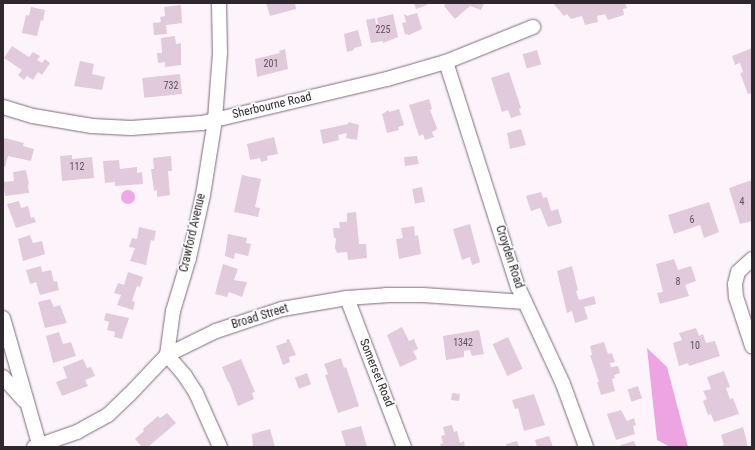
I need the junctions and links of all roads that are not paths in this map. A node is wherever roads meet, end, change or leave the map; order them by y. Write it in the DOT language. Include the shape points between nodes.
graph roads {
  1 [pos="219,3"];
  2 [pos="533,27"];
  3 [pos="446,62"];
  4 [pos="3,108"];
  5 [pos="215,120"];
  6 [pos="752,259"];
  7 [pos="347,298"];
  8 [pos="525,302"];
  9 [pos="3,318"];
  10 [pos="752,346"];
  11 [pos="167,355"];
  12 [pos="3,376"];
  13 [pos="27,404"];
  14 [pos="37,446"];
  15 [pos="220,447"];
  16 [pos="404,447"];
  17 [pos="586,447"];
  1 -- 5 [label="street, Crawford Avenue" via="220,53"];
  2 -- 3 [label="street, Sherbourne Road"];
  3 -- 5 [label="street, Sherbourne Road" via="387,79"];
  3 -- 8 [label="street, Croyden Road"];
  4 -- 5 [label="street, Sherbourne Road" via="92,126 164,127"];
  5 -- 11 [label="street, Crawford Avenue" via="203,195 189,258 173,311"];
  6 -- 10 [label="street" via="738,272 735,284 736,297"];
  7 -- 8 [label="street, Broad Street" via="423,295"];
  7 -- 11 [label="street, Broad Street" via="282,309 240,322"];
  7 -- 16 [label="street, Somerset Road"];
  8 -- 17 [label="street, Croyden Road" via="563,384"];
  9 -- 13 [label="street"];
  11 -- 14 [label="street, Broad Street" via="108,414 77,432"];
  11 -- 15 [label="street" via="186,376"];
  12 -- 13 [label="street"];
  13 -- 14 [label="street"];
}
